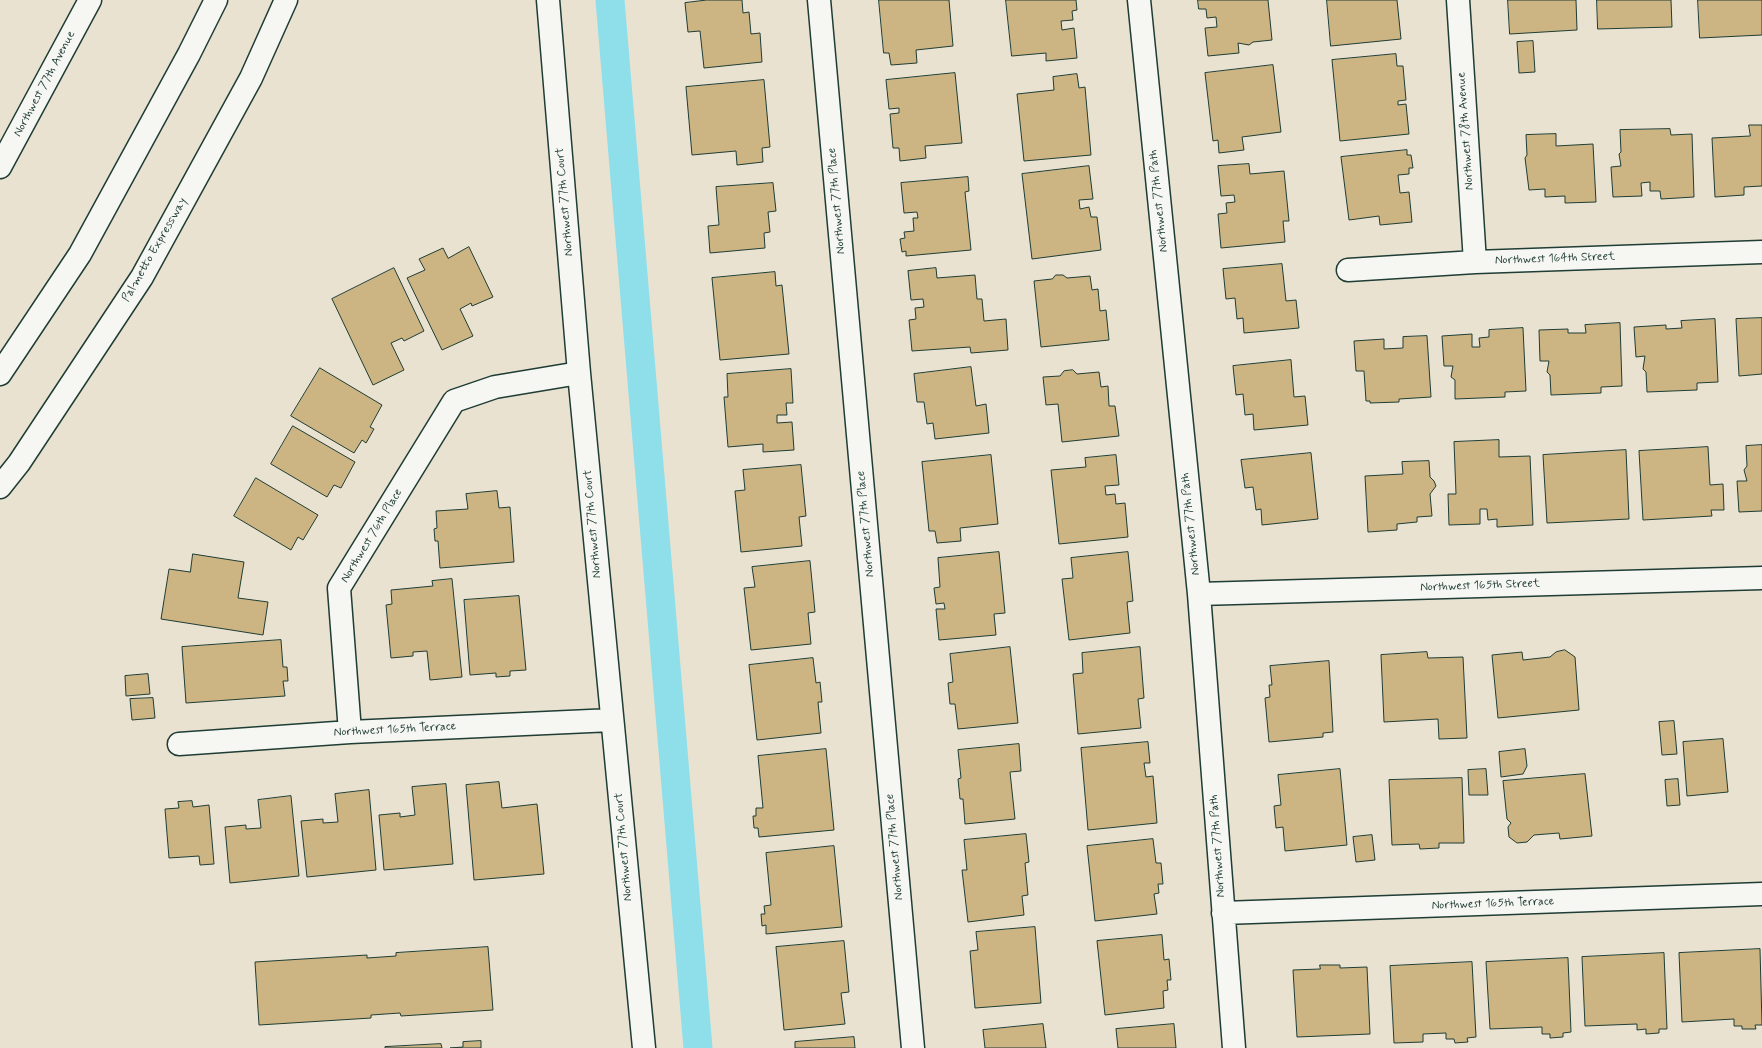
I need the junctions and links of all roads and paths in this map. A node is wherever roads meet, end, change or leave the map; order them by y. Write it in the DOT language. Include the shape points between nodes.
graph roads {
  1 [pos="90,0"];
  2 [pos="216,0"];
  3 [pos="286,0"];
  4 [pos="548,0"];
  5 [pos="819,0"];
  6 [pos="1139,0"];
  7 [pos="1458,0"];
  8 [pos="0,167"];
  9 [pos="1762,252"];
  10 [pos="1475,262"];
  11 [pos="1348,270"];
  12 [pos="579,373"];
  13 [pos="0,374"];
  14 [pos="0,486"];
  15 [pos="1762,578"];
  16 [pos="1199,594"];
  17 [pos="612,720"];
  18 [pos="350,732"];
  19 [pos="178,744"];
  20 [pos="1762,894"];
  21 [pos="1223,913"];
  22 [pos="644,1048"];
  23 [pos="913,1048"];
  24 [pos="1234,1048"];
  1 -- 8 [label="main road, Northwest 77th Avenue"];
  2 -- 13 [label="main road" via="80,254"];
  3 -- 14 [label="main road, Palmetto Expressway" via="251,78 142,277 23,456"];
  4 -- 12 [label="main road, Northwest 77th Court"];
  5 -- 23 [label="main road, Northwest 77th Place"];
  6 -- 16 [label="main road, Northwest 77th Path"];
  7 -- 10 [label="main road, Northwest 78th Avenue"];
  9 -- 10 [label="main road, Northwest 164th Street"];
  10 -- 11 [label="main road, Northwest 164th Street"];
  12 -- 17 [label="main road, Northwest 77th Court"];
  12 -- 18 [label="main road, Northwest 76th Place" via="495,387 454,401 340,588"];
  15 -- 16 [label="main road, Northwest 165th Street"];
  16 -- 21 [label="main road, Northwest 77th Path"];
  17 -- 18 [label="main road, Northwest 165th Terrace"];
  17 -- 22 [label="main road, Northwest 77th Court"];
  18 -- 19 [label="main road, Northwest 165th Terrace"];
  20 -- 21 [label="main road, Northwest 165th Terrace"];
  21 -- 24 [label="main road, Northwest 77th Path"];
}
